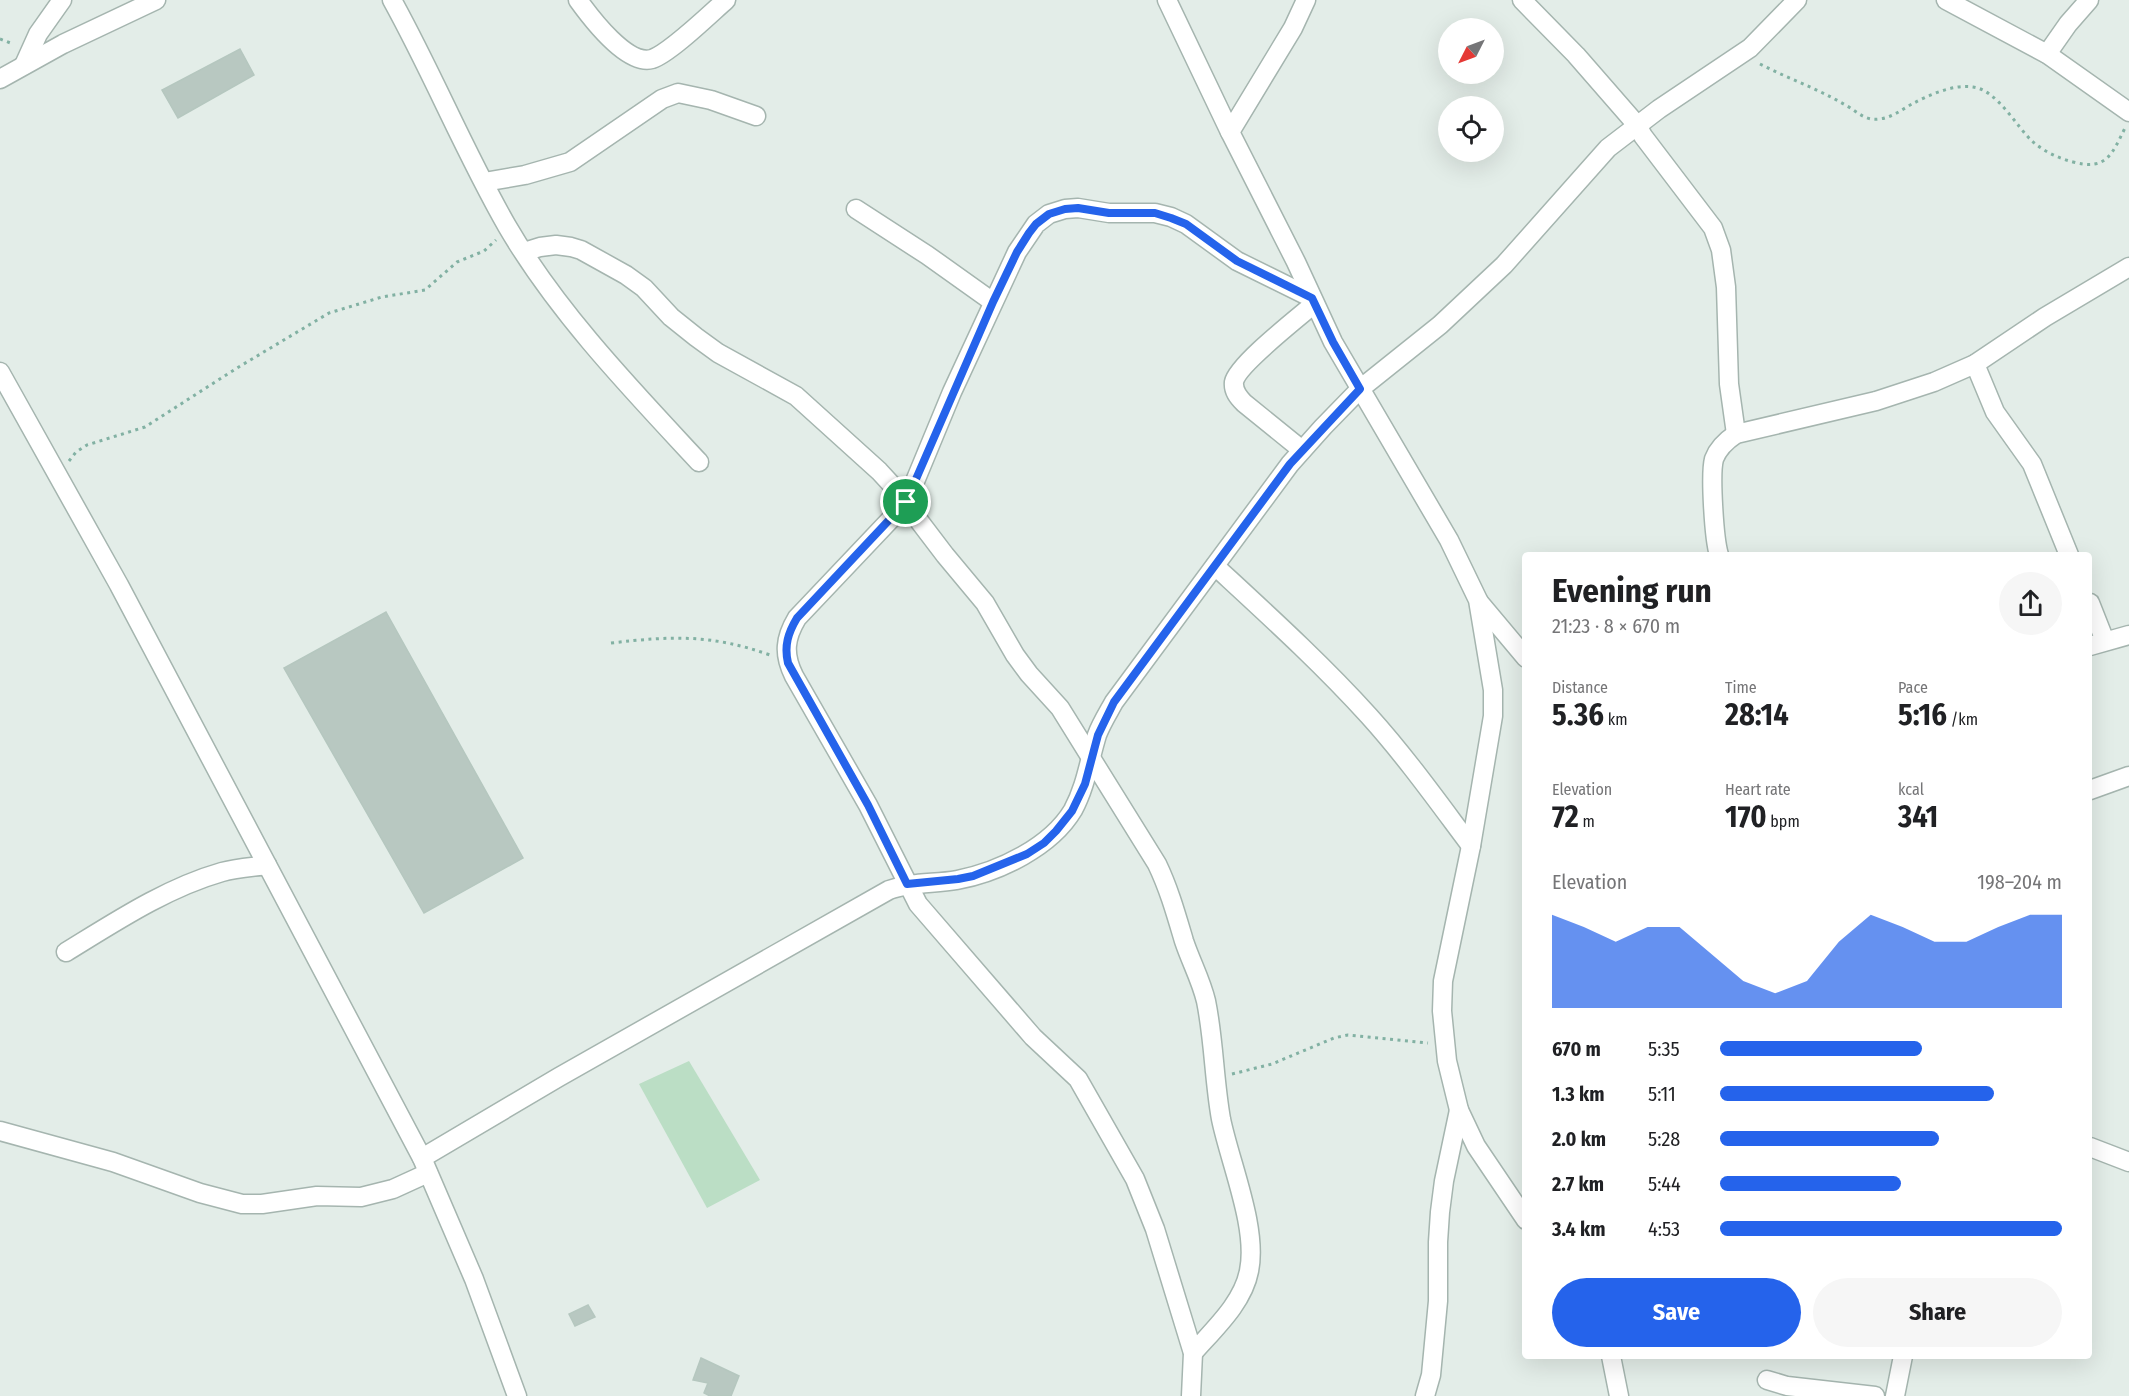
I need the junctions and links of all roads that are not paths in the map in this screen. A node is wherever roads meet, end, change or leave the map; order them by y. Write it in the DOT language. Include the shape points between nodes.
graph roads {
  1 [pos="62,0"];
  2 [pos="156,0"];
  3 [pos="392,0"];
  4 [pos="578,0"];
  5 [pos="726,0"];
  6 [pos="1167,0"];
  7 [pos="1306,0"];
  8 [pos="1522,0"];
  9 [pos="1797,0"];
  10 [pos="1946,0"];
  11 [pos="2089,0"];
  12 [pos="2047,54"];
  13 [pos="24,65"];
  14 [pos="0,79"];
  15 [pos="2129,112"];
  16 [pos="756,116"];
  17 [pos="1637,125"];
  18 [pos="1230,132"];
  19 [pos="484,182"];
  20 [pos="856,209"];
  21 [pos="524,252"];
  22 [pos="2129,267"];
  23 [pos="1313,301"];
  24 [pos="993,302"];
  25 [pos="1975,364"];
  26 [pos="0,372"];
  27 [pos="1360,389"];
  28 [pos="1736,434"];
  29 [pos="1302,450"];
  30 [pos="699,462"];
  31 [pos="906,502"];
  32 [pos="1718,552"];
  33 [pos="2068,552"];
  34 [pos="1215,566"];
  35 [pos="1478,600"];
  36 [pos="2092,614"];
  37 [pos="2129,635"];
  38 [pos="2097,643"];
  39 [pos="1522,653"];
  40 [pos="1091,759"];
  41 [pos="2129,776"];
  42 [pos="2092,789"];
  43 [pos="1471,846"];
  44 [pos="267,865"];
  45 [pos="907,884"];
  46 [pos="66,952"];
  47 [pos="1460,1110"];
  48 [pos="0,1131"];
  49 [pos="2092,1148"];
  50 [pos="2129,1162"];
  51 [pos="425,1165"];
  52 [pos="1522,1214"];
  53 [pos="1193,1353"];
  54 [pos="1612,1359"];
  55 [pos="1902,1359"];
  56 [pos="1767,1380"];
  57 [pos="517,1396"];
  58 [pos="1191,1396"];
  59 [pos="1425,1396"];
  60 [pos="1619,1396"];
  61 [pos="1875,1396"];
  62 [pos="1895,1396"];
  1 -- 13 [label="street" via="38,34"];
  2 -- 13 [label="street"];
  3 -- 19 [label="street"];
  4 -- 5 [label="street" via="622,50 651,59 665,52"];
  6 -- 18 [label="street"];
  7 -- 18 [label="street"];
  8 -- 17 [label="street"];
  9 -- 17 [label="street" via="1750,48"];
  10 -- 12 [label="street"];
  11 -- 12 [label="street"];
  12 -- 15 [label="street"];
  13 -- 14 [label="street"];
  16 -- 19 [label="street" via="678,93 662,99 570,162"];
  17 -- 27 [label="street" via="1608,148 1504,265 1440,325"];
  17 -- 28 [label="street" via="1713,228 1721,250"];
  18 -- 23 [label="street"];
  19 -- 21 [label="street"];
  20 -- 24 [label="street"];
  21 -- 30 [label="street" via="619,375"];
  21 -- 31 [label="street" via="540,247 571,247 631,278 671,317 718,353 803,402 879,471"];
  22 -- 25 [label="street"];
  23 -- 24 [label="street" via="1237,261 1186,224 1171,218 1155,213 1078,208 1049,214 1036,224 1017,252"];
  23 -- 27 [label="street"];
  23 -- 29 [label="street" via="1237,374 1234,385 1244,403"];
  24 -- 31 [label="street"];
  25 -- 28 [label="street" via="1876,401"];
  25 -- 33 [label="street" via="1995,412 2032,464"];
  26 -- 44 [label="street" via="119,585"];
  27 -- 29 [label="street"];
  27 -- 35 [label="street" via="1449,540"];
  28 -- 32 [label="street" via="1717,452 1712,469"];
  29 -- 34 [label="street"];
  31 -- 40 [label="street" via="986,603 1015,655 1060,708"];
  31 -- 45 [label="street" via="797,618 786,649 788,663 868,805"];
  34 -- 40 [label="street" via="1114,702"];
  34 -- 43 [label="street" via="1370,717"];
  35 -- 39 [label="street"];
  35 -- 43 [label="street" via="1493,690 1493,716"];
  36 -- 38 [label="street"];
  37 -- 38 [label="street"];
  40 -- 45 [label="street" via="1072,811 1044,843 973,876"];
  40 -- 53 [label="street" via="1157,864 1198,974 1206,1002 1221,1119 1251,1242 1249,1272 1241,1293"];
  41 -- 42 [label="street"];
  43 -- 47 [label="street" via="1443,981 1447,1061"];
  44 -- 46 [label="street" via="223,871 180,888"];
  44 -- 51 [label="street"];
  45 -- 51 [label="street" via="889,890 569,1071"];
  45 -- 53 [label="street" via="924,911 1013,1014 1083,1087 1145,1199"];
  47 -- 52 [label="street" via="1476,1146"];
  47 -- 59 [label="street" via="1440,1212 1437,1312"];
  48 -- 51 [label="street" via="113,1161 242,1204 317,1196 361,1197 393,1189"];
  49 -- 50 [label="street"];
  51 -- 57 [label="street" via="474,1279"];
  53 -- 58 [label="street"];
  54 -- 60 [label="street"];
  55 -- 62 [label="street"];
  56 -- 61 [label="street" via="1787,1386"];
}
